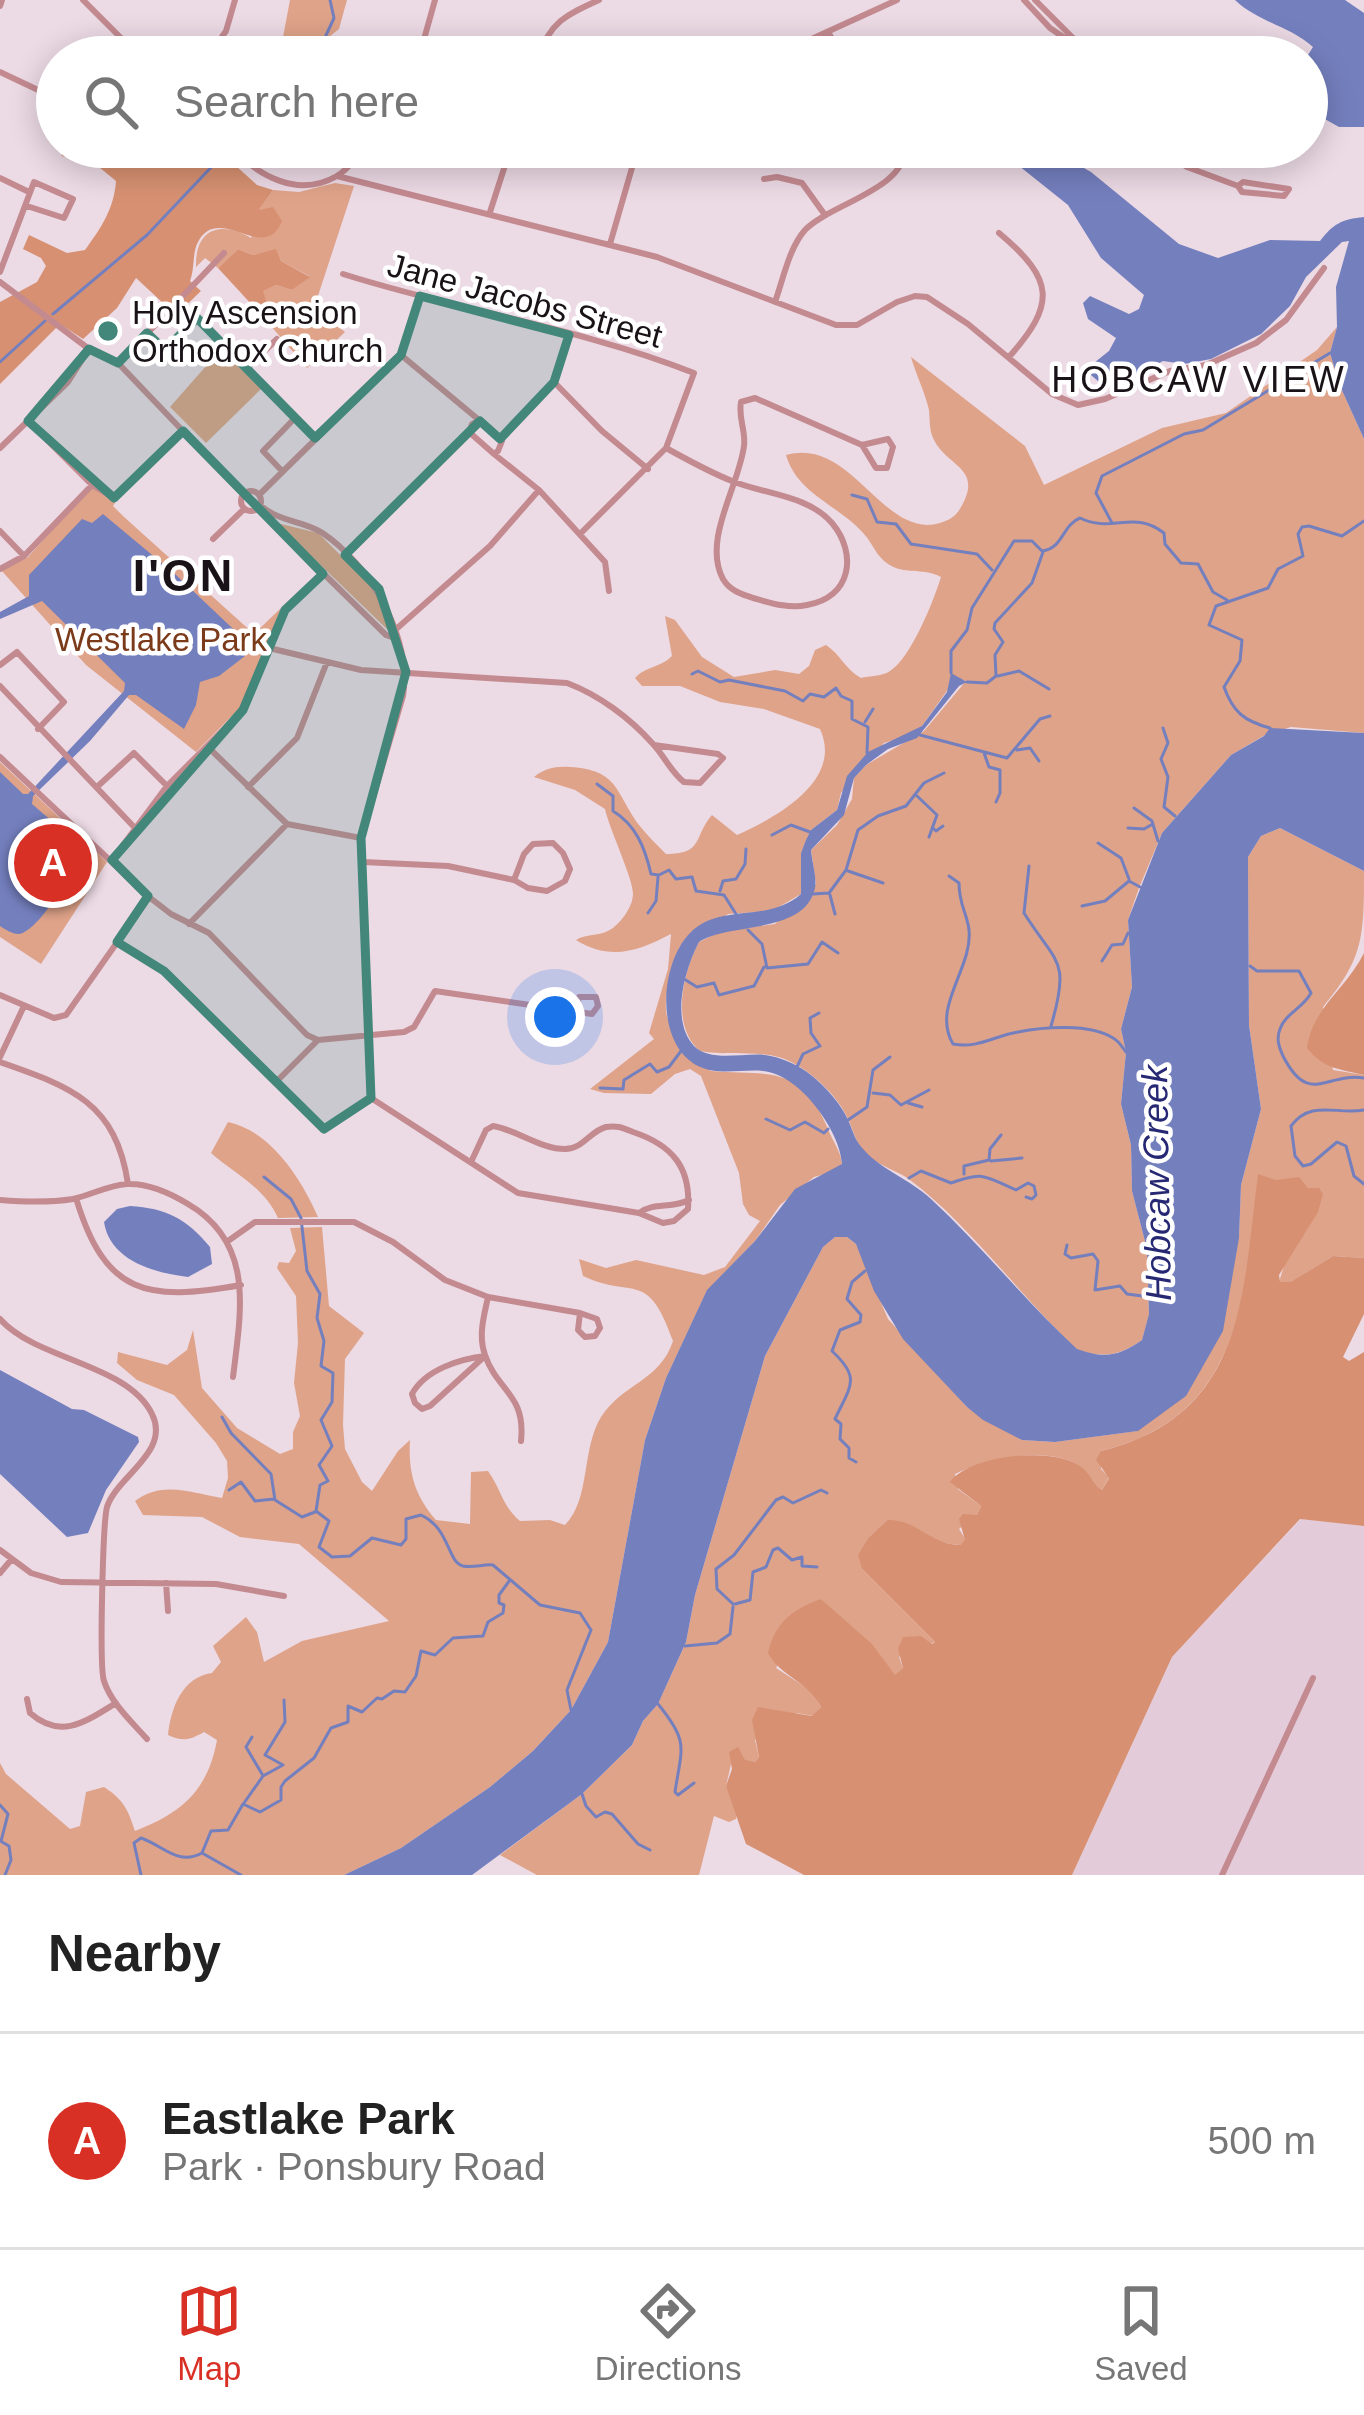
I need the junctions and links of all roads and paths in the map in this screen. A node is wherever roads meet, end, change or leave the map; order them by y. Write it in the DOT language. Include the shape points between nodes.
graph roads {
  1 [pos="83,0"];
  2 [pos="236,0"];
  3 [pos="435,0"];
  4 [pos="599,0"];
  5 [pos="897,0"];
  6 [pos="1024,0"];
  7 [pos="1035,0"];
  8 [pos="828,32"];
  9 [pos="119,36"];
  10 [pos="223,36"];
  11 [pos="425,36"];
  12 [pos="546,36"];
  13 [pos="819,36"];
  14 [pos="831,36"];
  15 [pos="1062,36"];
  16 [pos="1071,36"];
  17 [pos="0,72"];
  18 [pos="36,89"];
  19 [pos="253,168"];
  20 [pos="345,168"];
  21 [pos="504,168"];
  22 [pos="632,168"];
  23 [pos="900,168"];
  24 [pos="1190,168"];
  25 [pos="337,176"];
  26 [pos="0,178"];
  27 [pos="764,179"];
  28 [pos="1238,186"];
  29 [pos="30,192"];
  30 [pos="27,206"];
  31 [pos="490,212"];
  32 [pos="825,215"];
  33 [pos="999,232"];
  34 [pos="610,244"];
  35 [pos="224,253"];
  36 [pos="1324,268"];
  37 [pos="0,272"];
  38 [pos="343,274"];
  39 [pos="0,282"];
  40 [pos="420,296"];
  41 [pos="178,299"];
  42 [pos="775,302"];
  43 [pos="197,318"];
  44 [pos="147,333"];
  45 [pos="569,335"];
  46 [pos="277,339"];
  47 [pos="89,349"];
  48 [pos="401,355"];
  49 [pos="1007,358"];
  50 [pos="118,364"];
  51 [pos="247,368"];
  52 [pos="554,382"];
  53 [pos="296,418"];
  54 [pos="479,420"];
  55 [pos="28,421"];
  56 [pos="183,431"];
  57 [pos="469,432"];
  58 [pos="316,438"];
  59 [pos="500,439"];
  60 [pos="862,446"];
  61 [pos="0,448"];
  62 [pos="667,448"];
  63 [pos="494,454"];
  64 [pos="648,470"];
  65 [pos="282,471"];
  66 [pos="736,483"];
  67 [pos="92,484"];
  68 [pos="538,490"];
  69 [pos="244,494"];
  70 [pos="259,495"];
  71 [pos="259,507"];
  72 [pos="244,508"];
  73 [pos="0,531"];
  74 [pos="580,534"];
  75 [pos="213,539"];
  76 [pos="345,555"];
  77 [pos="24,556"];
  78 [pos="0,569"];
  79 [pos="323,574"];
  80 [pos="609,591"];
  81 [pos="395,634"];
  82 [pos="269,648"];
  83 [pos="327,662"];
  84 [pos="0,665"];
  85 [pos="406,672"];
  86 [pos="0,686"];
  87 [pos="38,729"];
  88 [pos="654,745"];
  89 [pos="207,746"];
  90 [pos="0,757"];
  91 [pos="167,786"];
  92 [pos="98,787"];
  93 [pos="248,787"];
  94 [pos="287,824"];
  95 [pos="135,828"];
  96 [pos="361,838"];
  97 [pos="112,860"];
  98 [pos="362,862"];
  99 [pos="514,880"];
  100 [pos="149,897"];
  101 [pos="189,924"];
  102 [pos="118,942"];
  103 [pos="0,995"];
  104 [pos="24,1006"];
  105 [pos="576,1011"];
  106 [pos="367,1037"];
  107 [pos="318,1040"];
  108 [pos="0,1059"];
  109 [pos="277,1082"];
  110 [pos="371,1098"];
  111 [pos="471,1162"];
  112 [pos="128,1184"];
  113 [pos="76,1198"];
  114 [pos="0,1200"];
  115 [pos="688,1200"];
  116 [pos="639,1214"];
  117 [pos="228,1241"];
  118 [pos="241,1285"];
  119 [pos="488,1297"];
  120 [pos="580,1312"];
  121 [pos="0,1319"];
  122 [pos="485,1357"];
  123 [pos="233,1377"];
  124 [pos="521,1441"];
  125 [pos="0,1550"];
  126 [pos="11,1560"];
  127 [pos="0,1573"];
  128 [pos="105,1582"];
  129 [pos="166,1583"];
  130 [pos="284,1596"];
  131 [pos="168,1611"];
  132 [pos="1313,1678"];
  133 [pos="27,1699"];
  134 [pos="116,1703"];
  135 [pos="147,1739"];
  136 [pos="1222,1875"];
  1 -- 9 [label="street"];
  2 -- 10 [label="street"];
  3 -- 11 [label="street"];
  4 -- 12 [label="street" via="559,19"];
  5 -- 8 [label="street"];
  6 -- 15 [label="street"];
  7 -- 16 [label="street"];
  8 -- 13 [label="street"];
  8 -- 14 [label="street"];
  17 -- 18 [label="street"];
  19 -- 25 [label="street" via="294,184"];
  20 -- 25 [label="street"];
  21 -- 31 [label="street"];
  22 -- 34 [label="street"];
  23 -- 32 [label="street"];
  24 -- 28 [label="street"];
  25 -- 31 [label="street"];
  26 -- 29 [label="street"];
  27 -- 32 [label="street" via="802,183"];
  28 -- 28 [label="street" via="1284,196 1288,189 1243,182"];
  29 -- 30 [label="street"];
  29 -- 30 [label="street" via="34,182 73,199 62,218"];
  30 -- 37 [label="street"];
  31 -- 34 [label="street"];
  32 -- 42 [label="street" via="797,242"];
  33 -- 49 [label="street" via="1034,268 1044,305"];
  34 -- 42 [label="street"];
  35 -- 41 [label="street"];
  36 -- 49 [label="street" via="1286,320 1256,344 1105,399 1067,402"];
  38 -- 40 [label="street, Jane Jacobs Street"];
  39 -- 47 [label="street"];
  40 -- 45 [label="street, Jane Jacobs Street"];
  40 -- 48 [label="street"];
  41 -- 43 [label="street"];
  41 -- 44 [label="street"];
  42 -- 49 [label="street" via="844,326 927,297"];
  43 -- 44 [label="street" via="166,350"];
  43 -- 51 [label="street"];
  44 -- 50 [label="street"];
  45 -- 52 [label="street"];
  45 -- 62 [label="street, Jane Jacobs Street" via="694,373"];
  46 -- 51 [label="street"];
  47 -- 50 [label="street"];
  47 -- 55 [label="street"];
  48 -- 54 [label="street"];
  48 -- 58 [label="street"];
  50 -- 56 [label="street"];
  51 -- 53 [label="street"];
  52 -- 59 [label="street"];
  52 -- 64 [label="street"];
  53 -- 58 [label="street"];
  53 -- 65 [label="street" via="263,451"];
  54 -- 57 [label="street"];
  54 -- 59 [label="street"];
  55 -- 61 [label="street"];
  55 -- 67 [label="street"];
  56 -- 67 [label="street" via="114,498"];
  56 -- 69 [label="street"];
  57 -- 63 [label="street"];
  57 -- 76 [label="street"];
  58 -- 65 [label="street"];
  59 -- 63 [label="street"];
  60 -- 60 [label="street" via="876,468 886,469 891,442"];
  60 -- 66 [label="street" via="747,397 738,417 745,444"];
  62 -- 64 [label="street"];
  62 -- 66 [label="street"];
  63 -- 68 [label="street"];
  64 -- 74 [label="street"];
  65 -- 70 [label="street"];
  66 -- 66 [label="street" via="717,550 724,581 778,605 831,597 848,566 846,542 828,518"];
  67 -- 77 [label="street"];
  68 -- 74 [label="street"];
  68 -- 81 [label="street"];
  69 -- 70 [label="street"];
  69 -- 72 [label="street"];
  70 -- 71 [label="street"];
  71 -- 72 [label="street"];
  71 -- 76 [label="street" via="319,531"];
  71 -- 79 [label="street"];
  72 -- 75 [label="street"];
  73 -- 77 [label="street"];
  74 -- 80 [label="street" via="605,562"];
  76 -- 81 [label="street" via="379,589"];
  77 -- 78 [label="street"];
  79 -- 81 [label="street" via="386,635"];
  79 -- 82 [label="street" via="287,607"];
  81 -- 85 [label="street"];
  82 -- 83 [label="street"];
  82 -- 89 [label="street" via="243,710"];
  83 -- 85 [label="street"];
  83 -- 93 [label="street" via="298,738"];
  84 -- 87 [label="street" via="17,652 64,702"];
  85 -- 88 [label="street" via="567,682 592,692"];
  85 -- 96 [label="street"];
  86 -- 87 [label="street"];
  87 -- 92 [label="street"];
  88 -- 88 [label="street" via="718,754 723,758 700,784 684,782"];
  89 -- 91 [label="street"];
  89 -- 93 [label="street"];
  90 -- 97 [label="street"];
  91 -- 92 [label="street" via="134,753"];
  91 -- 95 [label="street"];
  92 -- 95 [label="street"];
  93 -- 94 [label="street"];
  94 -- 96 [label="street"];
  94 -- 101 [label="street"];
  95 -- 97 [label="street"];
  96 -- 98 [label="street"];
  97 -- 100 [label="street"];
  98 -- 99 [label="street" via="448,866"];
  98 -- 106 [label="street"];
  99 -- 99 [label="street" via="533,844 553,842 569,869 547,891"];
  100 -- 101 [label="street"];
  100 -- 102 [label="street"];
  101 -- 107 [label="street" via="208,933"];
  102 -- 104 [label="street" via="66,1015"];
  102 -- 109 [label="street" via="164,970"];
  103 -- 104 [label="street"];
  104 -- 108 [label="street"];
  105 -- 106 [label="street" via="435,991 414,1027"];
  106 -- 107 [label="street"];
  106 -- 110 [label="street"];
  107 -- 109 [label="street"];
  108 -- 112 [label="street" via="87,1100 110,1124"];
  109 -- 110 [label="street" via="324,1129"];
  110 -- 111 [label="street"];
  111 -- 115 [label="street" via="493,1126 565,1149 617,1126 660,1142 683,1170"];
  111 -- 116 [label="street" via="518,1192"];
  112 -- 113 [label="street"];
  112 -- 117 [label="street" via="165,1191 203,1213"];
  113 -- 114 [label="street"];
  113 -- 118 [label="street" via="104,1264 135,1286 170,1294"];
  115 -- 116 [label="street"];
  115 -- 116 [label="street" via="674,1221"];
  117 -- 118 [label="street"];
  117 -- 119 [label="street" via="255,1222 354,1222 445,1280"];
  118 -- 123 [label="street"];
  119 -- 120 [label="street"];
  119 -- 122 [label="street"];
  120 -- 120 [label="street" via="578,1330 595,1336 597,1319"];
  121 -- 128 [label="street" via="151,1411 152,1445 106,1512"];
  122 -- 122 [label="street" via="446,1366 417,1384 415,1403 430,1406"];
  122 -- 124 [label="street" via="518,1402"];
  125 -- 126 [label="street"];
  126 -- 127 [label="street"];
  126 -- 128 [label="street" via="46,1580"];
  128 -- 129 [label="street"];
  128 -- 134 [label="street" via="103,1679"];
  129 -- 130 [label="street"];
  129 -- 131 [label="street"];
  132 -- 136 [label="street"];
  133 -- 134 [label="street" via="29,1713 58,1728 81,1725"];
  134 -- 135 [label="street"];
}
